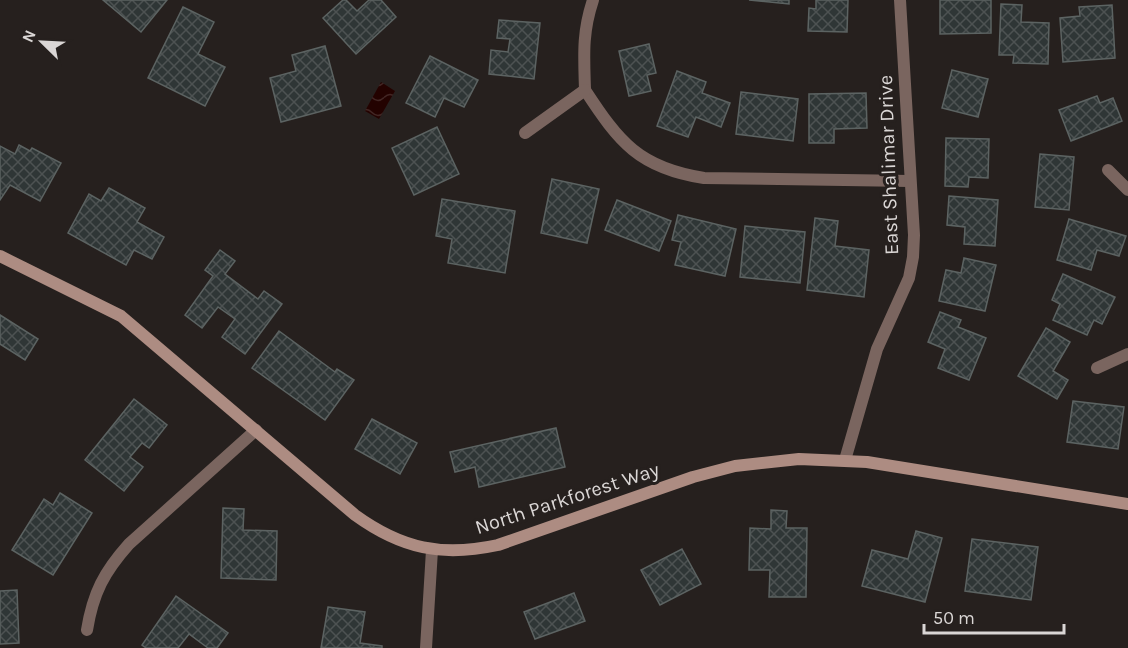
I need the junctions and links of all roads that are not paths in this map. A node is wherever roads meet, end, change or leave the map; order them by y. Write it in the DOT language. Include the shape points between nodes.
graph roads {
  1 [pos="593,0"];
  2 [pos="900,0"];
  3 [pos="585,90"];
  4 [pos="525,133"];
  5 [pos="1108,170"];
  6 [pos="910,181"];
  7 [pos="1128,190"];
  8 [pos="0,256"];
  9 [pos="1128,354"];
  10 [pos="1097,368"];
  11 [pos="256,430"];
  12 [pos="845,460"];
  13 [pos="1128,504"];
  14 [pos="432,550"];
  15 [pos="87,630"];
  16 [pos="426,648"];
  1 -- 3 [label="street" via="583,42"];
  2 -- 6 [label="street, East Shalimar Drive"];
  3 -- 4 [label="street"];
  3 -- 6 [label="street" via="623,143 650,162 681,174 704,178"];
  5 -- 7 [label="street"];
  6 -- 12 [label="street, East Shalimar Drive" via="914,257 909,278 877,349"];
  8 -- 11 [label="street, North Parkforest Way" via="121,316"];
  9 -- 10 [label="street"];
  11 -- 14 [label="street, North Parkforest Way" via="373,528 391,538"];
  11 -- 15 [label="street" via="112,563 94,599"];
  12 -- 13 [label="street, North Parkforest Way"];
  12 -- 14 [label="street, North Parkforest Way" via="800,459 735,466 498,545 465,551"];
  14 -- 16 [label="street"];
}
